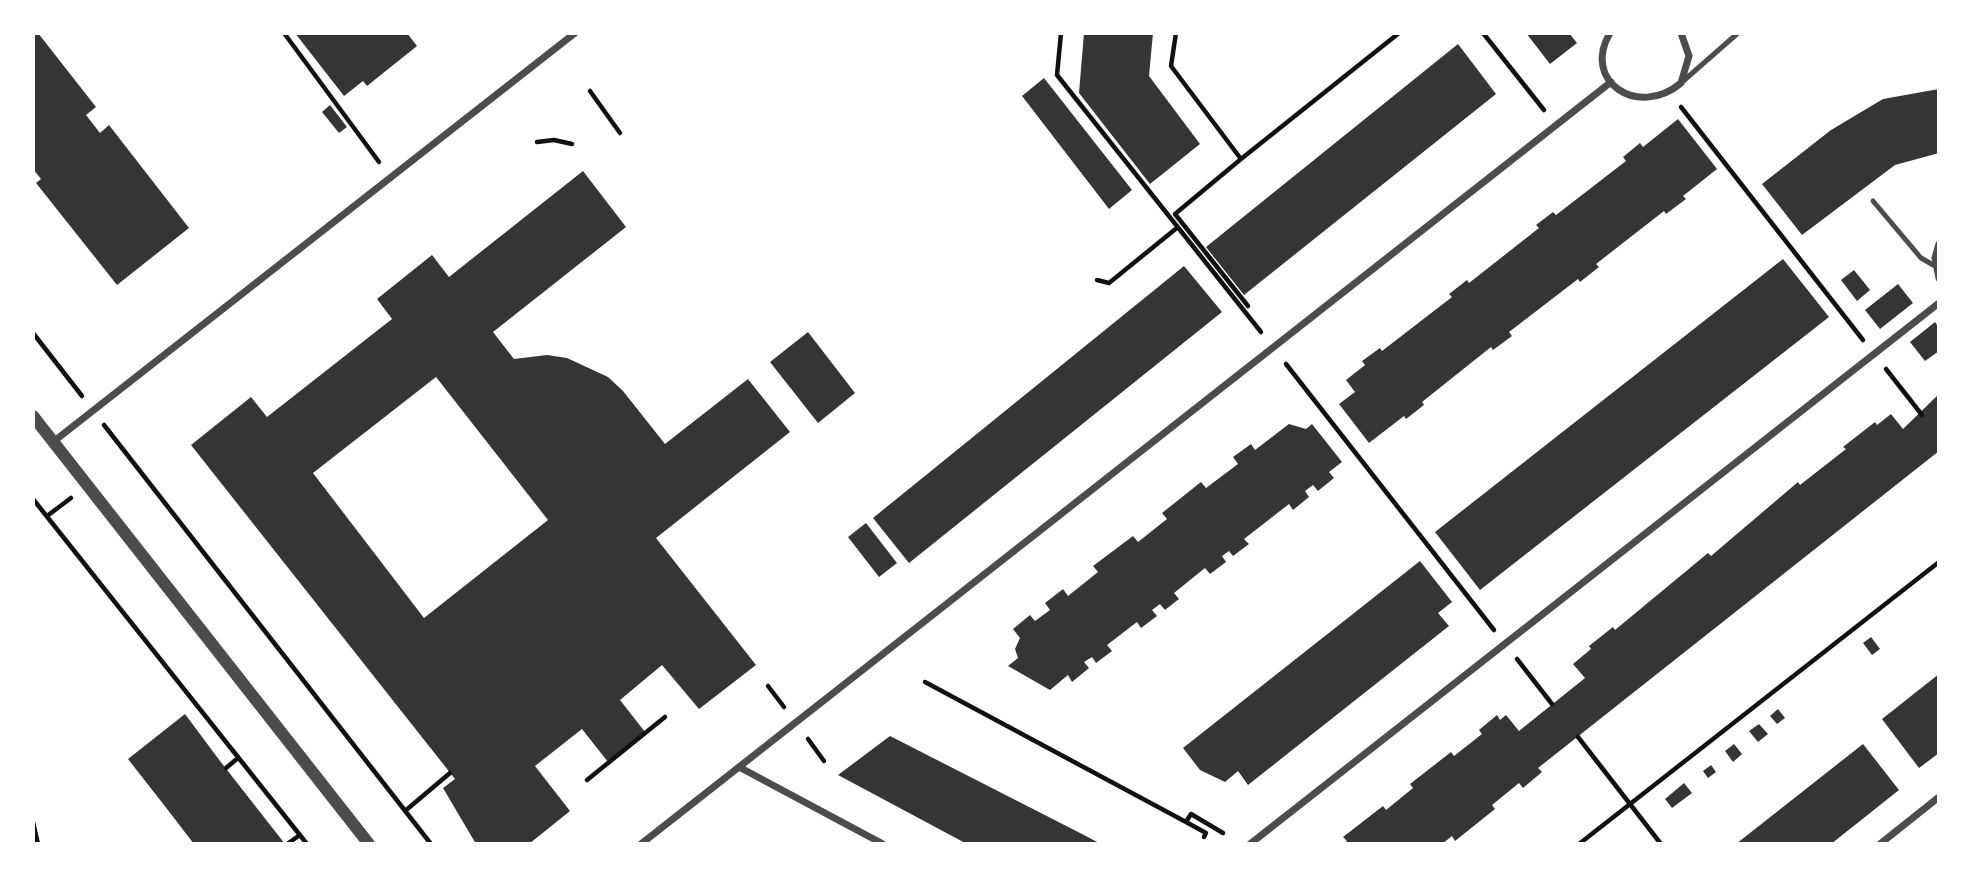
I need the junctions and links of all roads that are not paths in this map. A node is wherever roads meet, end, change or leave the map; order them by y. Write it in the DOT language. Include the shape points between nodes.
graph roads {
  1 [pos="575,33"];
  2 [pos="1610,33"];
  3 [pos="1681,33"];
  4 [pos="1738,33"];
  5 [pos="1611,82"];
  6 [pos="1681,83"];
  7 [pos="1873,201"];
  8 [pos="1939,244"];
  9 [pos="1935,266"];
  10 [pos="1939,278"];
  11 [pos="1939,303"];
  12 [pos="33,416"];
  13 [pos="53,442"];
  14 [pos="739,767"];
  15 [pos="1939,797"];
  16 [pos="369,844"];
  17 [pos="641,844"];
  18 [pos="883,844"];
  19 [pos="1250,844"];
  20 [pos="1880,844"];
  1 -- 13 [label="street"];
  2 -- 5 [label="street" via="1603,63"];
  3 -- 6 [label="street" via="1689,56"];
  4 -- 6 [label="lane"];
  5 -- 6 [label="street" via="1626,95 1644,100 1670,93"];
  5 -- 14 [label="street"];
  7 -- 9 [label="lane" via="1921,258"];
  8 -- 9 [label="street"];
  9 -- 10 [label="street"];
  11 -- 19 [label="street"];
  12 -- 13 [label="street"];
  13 -- 16 [label="street"];
  14 -- 17 [label="street"];
  14 -- 18 [label="street"];
  15 -- 20 [label="street"];
}
